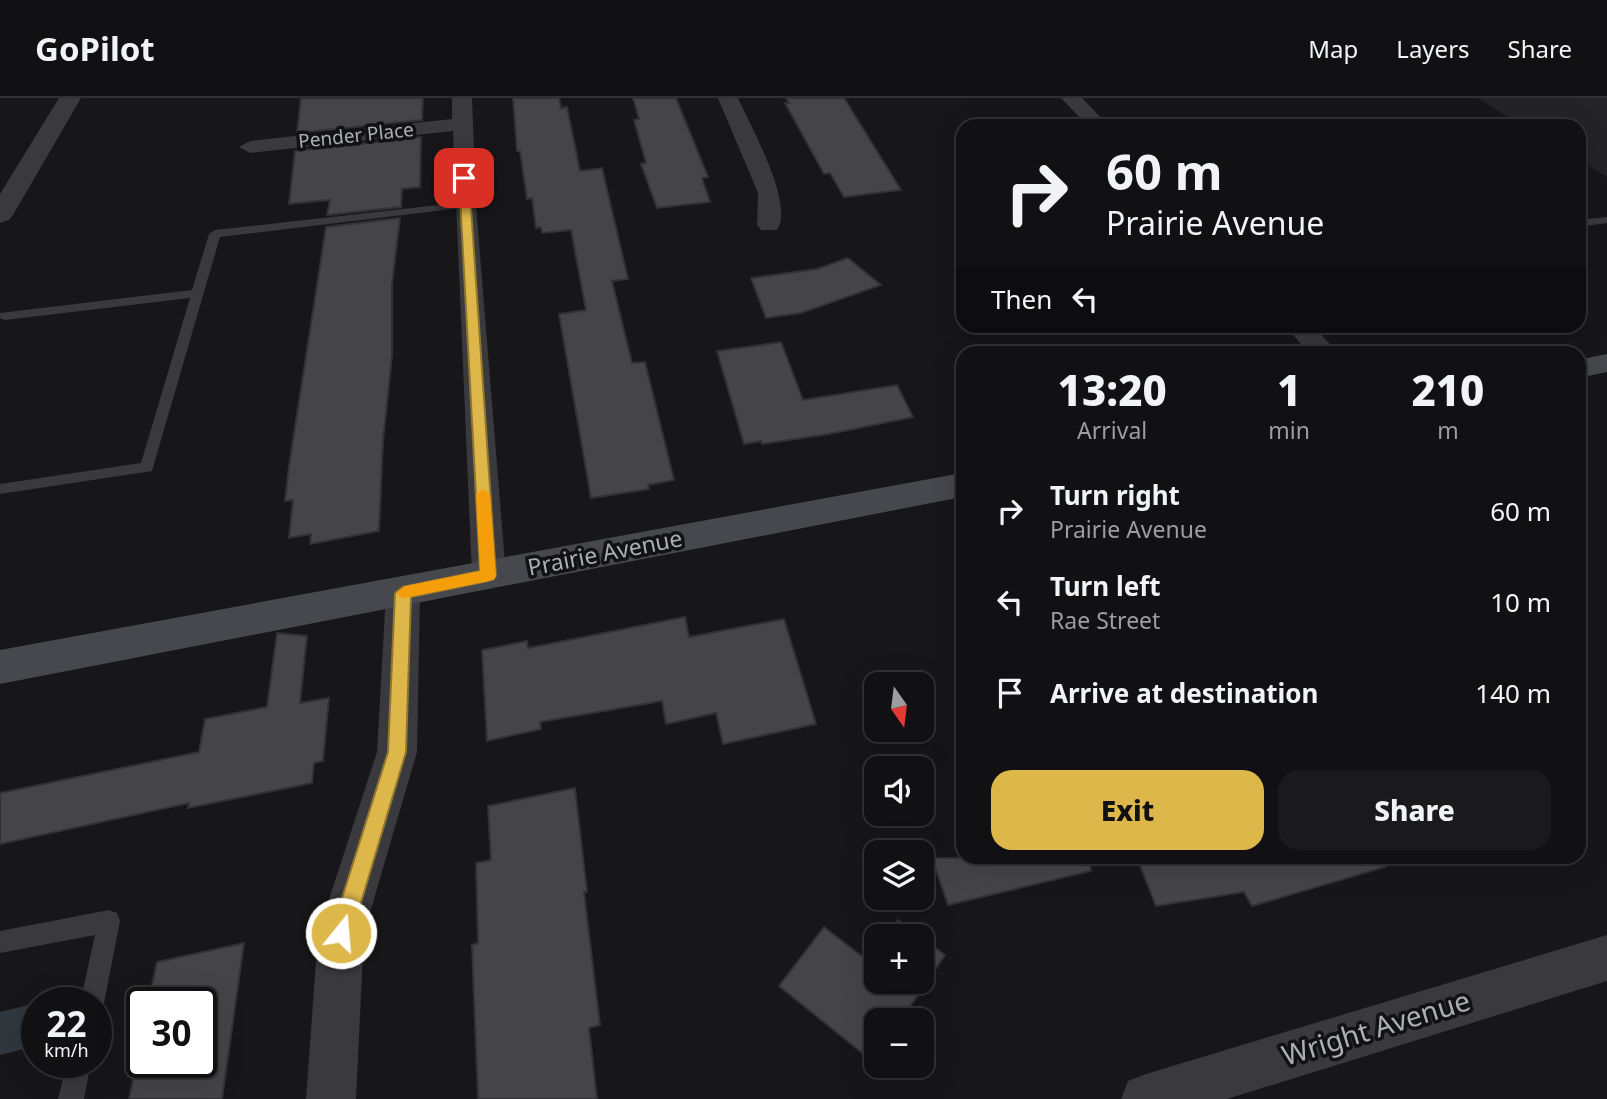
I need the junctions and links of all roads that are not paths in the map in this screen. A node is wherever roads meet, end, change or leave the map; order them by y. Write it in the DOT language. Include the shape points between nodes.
graph roads {
  1 [pos="70,98"];
  2 [pos="728,98"];
  3 [pos="1071,98"];
  4 [pos="462,111"];
  5 [pos="1092,119"];
  6 [pos="250,147"];
  7 [pos="464,205"];
  8 [pos="0,215"];
  9 [pos="1607,220"];
  10 [pos="1586,223"];
  11 [pos="769,225"];
  12 [pos="198,293"];
  13 [pos="5,316"];
  14 [pos="1305,333"];
  15 [pos="1318,346"];
  16 [pos="1607,363"];
  17 [pos="1586,367"];
  18 [pos="956,486"];
  19 [pos="0,489"];
  20 [pos="488,576"];
  21 [pos="403,593"];
  22 [pos="0,667"];
  23 [pos="0,942"];
  24 [pos="1607,958"];
  25 [pos="95,987"];
  26 [pos="76,1078"];
  27 [pos="71,1099"];
  28 [pos="331,1099"];
  29 [pos="1146,1099"];
  1 -- 8 [label="street"];
  2 -- 11 [label="street" via="769,193"];
  3 -- 5 [label="street"];
  4 -- 6 [label="street, Pender Place"];
  4 -- 7 [label="street"];
  7 -- 12 [label="lane" via="215,234"];
  7 -- 20 [label="street"];
  9 -- 10 [label="lane"];
  12 -- 13 [label="lane"];
  12 -- 19 [label="lane" via="147,467"];
  14 -- 15 [label="street"];
  16 -- 17 [label="main road"];
  18 -- 20 [label="main road, Prairie Avenue"];
  20 -- 21 [label="main road, Prairie Avenue"];
  21 -- 22 [label="main road, Prairie Avenue"];
  21 -- 28 [label="street" via="397,752 341,933"];
  23 -- 25 [label="lane" via="109,921"];
  24 -- 29 [label="street, Wright Avenue"];
  26 -- 27 [label="lane"];
}
